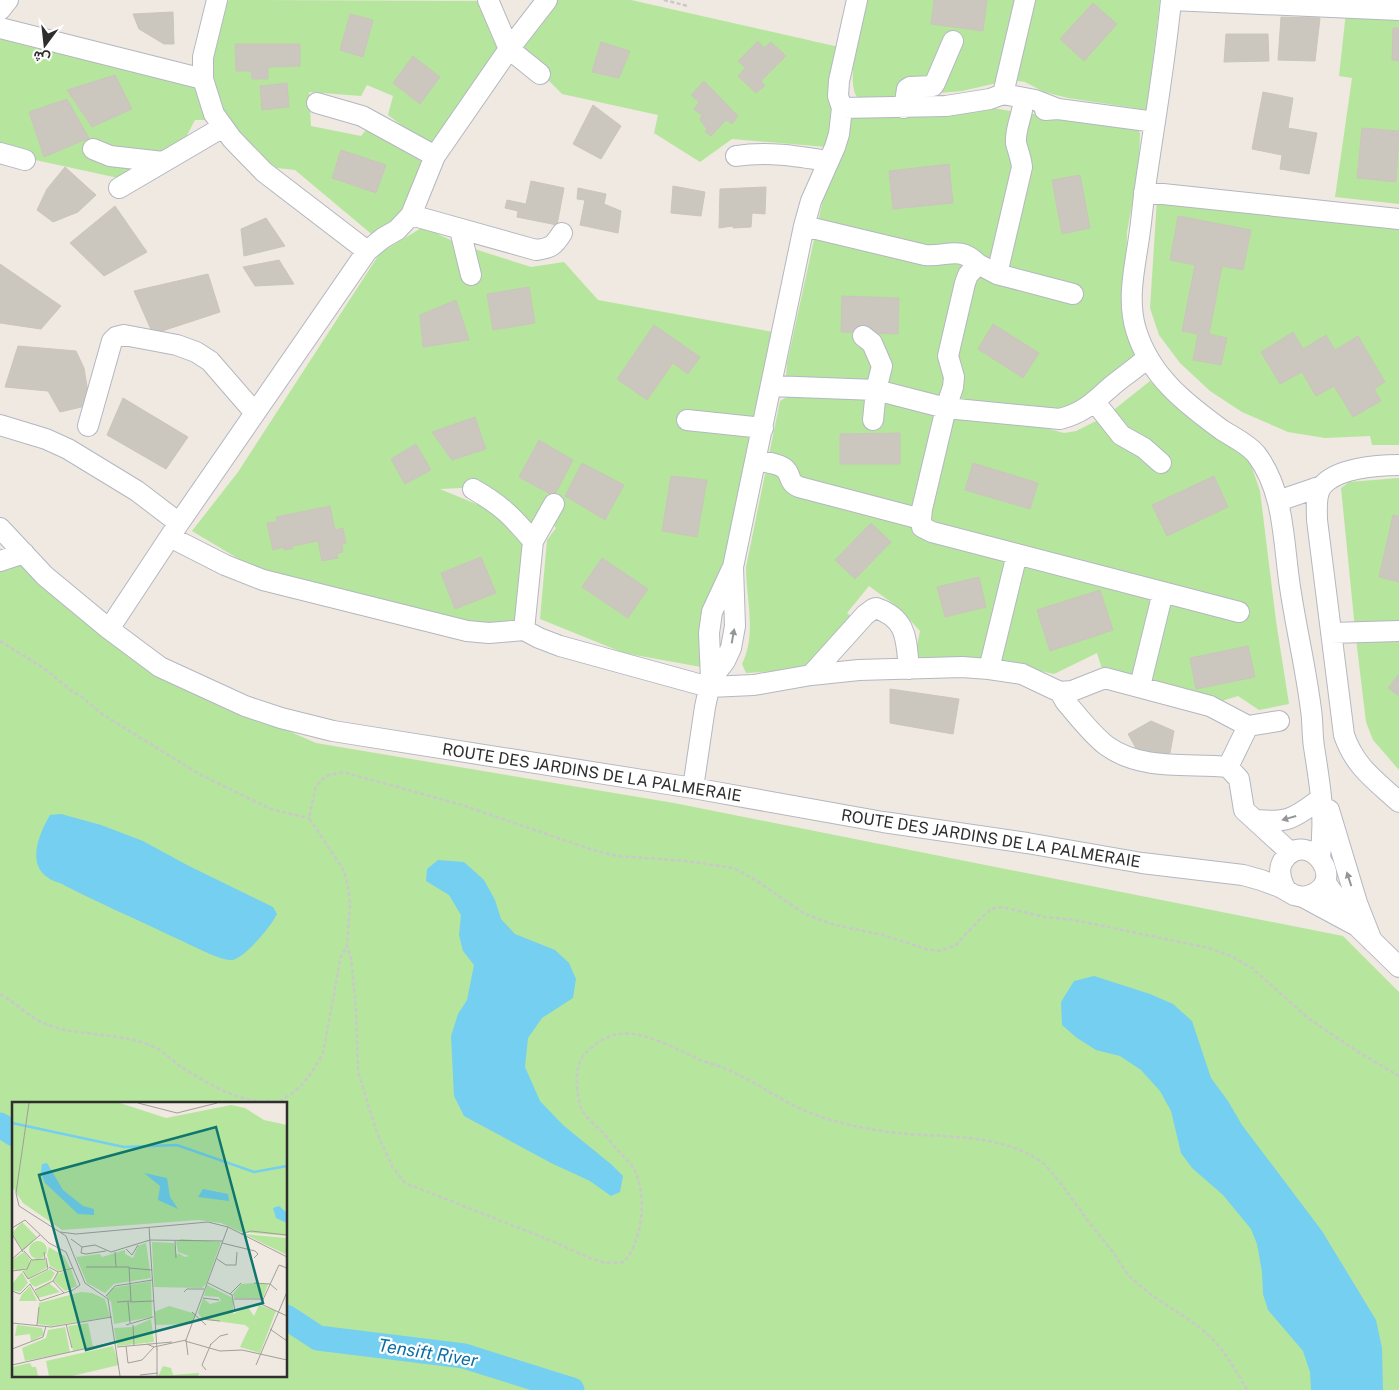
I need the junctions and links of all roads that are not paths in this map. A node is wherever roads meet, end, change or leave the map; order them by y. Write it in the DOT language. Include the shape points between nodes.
graph roads {
  1 [pos="8,0"];
  2 [pos="217,0"];
  3 [pos="488,0"];
  4 [pos="547,0"];
  5 [pos="857,0"];
  6 [pos="1025,0"];
  7 [pos="1170,0"];
  8 [pos="0,10"];
  9 [pos="1399,10"];
  10 [pos="0,28"];
  11 [pos="953,41"];
  12 [pos="509,49"];
  13 [pos="540,74"];
  14 [pos="203,80"];
  15 [pos="997,96"];
  16 [pos="317,103"];
  17 [pos="842,108"];
  18 [pos="904,108"];
  19 [pos="1058,109"];
  20 [pos="1022,110"];
  21 [pos="1155,122"];
  22 [pos="223,126"];
  23 [pos="93,149"];
  24 [pos="0,153"];
  25 [pos="435,156"];
  26 [pos="736,156"];
  27 [pos="25,160"];
  28 [pos="828,161"];
  29 [pos="163,162"];
  30 [pos="119,188"];
  31 [pos="1144,192"];
  32 [pos="411,215"];
  33 [pos="1399,219"];
  34 [pos="804,226"];
  35 [pos="460,230"];
  36 [pos="562,233"];
  37 [pos="367,251"];
  38 [pos="978,264"];
  39 [pos="997,274"];
  40 [pos="470,275"];
  41 [pos="1073,294"];
  42 [pos="863,336"];
  43 [pos="1147,358"];
  44 [pos="771,386"];
  45 [pos="876,390"];
  46 [pos="1095,402"];
  47 [pos="946,408"];
  48 [pos="255,413"];
  49 [pos="687,420"];
  50 [pos="873,420"];
  51 [pos="0,425"];
  52 [pos="88,426"];
  53 [pos="763,428"];
  54 [pos="756,460"];
  55 [pos="1161,463"];
  56 [pos="1399,465"];
  57 [pos="1322,486"];
  58 [pos="473,489"];
  59 [pos="1278,501"];
  60 [pos="554,504"];
  61 [pos="921,519"];
  62 [pos="0,528"];
  63 [pos="174,530"];
  64 [pos="533,541"];
  65 [pos="24,553"];
  66 [pos="1017,554"];
  67 [pos="0,561"];
  68 [pos="1163,592"];
  69 [pos="1239,612"];
  70 [pos="109,630"];
  71 [pos="524,630"];
  72 [pos="1399,631"];
  73 [pos="1331,633"];
  74 [pos="908,669"];
  75 [pos="989,669"];
  76 [pos="812,675"];
  77 [pos="710,683"];
  78 [pos="1140,686"];
  79 [pos="1060,692"];
  80 [pos="1279,721"];
  81 [pos="1248,726"];
  82 [pos="1228,768"];
  83 [pos="694,788"];
  84 [pos="1318,793"];
  85 [pos="1399,802"];
  86 [pos="1257,820"];
  87 [pos="1299,856"];
  88 [pos="1243,875"];
  89 [pos="1325,882"];
  90 [pos="1295,893"];
  91 [pos="1357,926"];
  92 [pos="1372,941"];
  93 [pos="1399,967"];
  1 -- 8 [label="street"];
  2 -- 14 [label="street" via="202,57"];
  3 -- 12 [label="street"];
  4 -- 12 [label="street"];
  5 -- 17 [label="street" via="840,81 838,96"];
  6 -- 15 [label="street"];
  7 -- 9 [label="street"];
  7 -- 21 [label="street"];
  10 -- 14 [label="street"];
  11 -- 18 [label="street" via="933,86 910,87"];
  12 -- 13 [label="street"];
  12 -- 25 [label="street"];
  14 -- 22 [label="street" via="214,114"];
  15 -- 18 [label="street" via="946,106"];
  15 -- 19 [label="street" via="1035,100"];
  15 -- 20 [label="street" via="1008,107"];
  16 -- 25 [label="street" via="362,116"];
  17 -- 18 [label="street"];
  17 -- 28 [label="street" via="839,134"];
  19 -- 20 [label="street"];
  19 -- 21 [label="street"];
  20 -- 39 [label="street" via="1016,141 1022,167"];
  21 -- 31 [label="street"];
  22 -- 29 [label="street"];
  22 -- 37 [label="street" via="264,172"];
  23 -- 29 [label="street" via="110,156"];
  24 -- 27 [label="street"];
  25 -- 32 [label="street"];
  26 -- 28 [label="street" via="772,154"];
  28 -- 34 [label="street"];
  29 -- 30 [label="street"];
  31 -- 33 [label="street"];
  31 -- 43 [label="street" via="1131,309"];
  32 -- 35 [label="street"];
  32 -- 37 [label="street" via="398,230"];
  34 -- 38 [label="street" via="925,254 937,256 958,252"];
  34 -- 44 [label="street"];
  35 -- 36 [label="street" via="536,250 554,245"];
  35 -- 40 [label="street"];
  37 -- 48 [label="street"];
  38 -- 39 [label="street"];
  38 -- 47 [label="street" via="965,283 948,356 954,377"];
  39 -- 41 [label="street"];
  42 -- 45 [label="street" via="872,343 882,366"];
  43 -- 46 [label="street"];
  43 -- 59 [label="street" via="1162,380 1185,402 1254,451 1266,469"];
  44 -- 45 [label="street"];
  44 -- 53 [label="street"];
  45 -- 47 [label="street"];
  45 -- 50 [label="street"];
  46 -- 47 [label="street" via="1075,415 1060,419"];
  46 -- 55 [label="street" via="1121,435 1144,448"];
  47 -- 61 [label="street"];
  48 -- 52 [label="street" via="210,361 196,352 124,335 116,336 112,341"];
  48 -- 63 [label="street"];
  49 -- 53 [label="street"];
  51 -- 63 [label="street" via="68,449 137,491"];
  53 -- 54 [label="street"];
  54 -- 61 [label="street" via="782,466 791,482 799,487"];
  54 -- 77 [label="street" via="733,567 735,626 731,648"];
  56 -- 57 [label="street" via="1345,473"];
  57 -- 59 [label="street"];
  57 -- 73 [label="street" via="1318,496 1317,520"];
  58 -- 64 [label="street" via="508,512"];
  59 -- 84 [label="street" via="1311,711"];
  60 -- 64 [label="street"];
  61 -- 66 [label="street" via="922,527 932,532"];
  62 -- 65 [label="street, ROUTE DES JARDINS DE LA PALMERAIE"];
  63 -- 70 [label="street"];
  63 -- 71 [label="street" via="225,565 263,580 467,631"];
  64 -- 71 [label="street"];
  65 -- 67 [label="street"];
  65 -- 70 [label="street, ROUTE DES JARDINS DE LA PALMERAIE" via="44,576"];
  66 -- 68 [label="street"];
  66 -- 75 [label="street"];
  68 -- 69 [label="street"];
  68 -- 78 [label="street"];
  70 -- 83 [label="street, ROUTE DES JARDINS DE LA PALMERAIE" via="160,667 202,688 281,718 333,731"];
  71 -- 77 [label="street" via="560,646"];
  72 -- 73 [label="street"];
  73 -- 85 [label="street" via="1344,735 1349,749 1357,763"];
  74 -- 75 [label="street"];
  74 -- 76 [label="street"];
  74 -- 76 [label="street" via="903,628 897,620 873,608"];
  75 -- 79 [label="street" via="1022,674"];
  76 -- 77 [label="street" via="754,685"];
  77 -- 83 [label="street"];
  78 -- 79 [label="street" via="1105,678 1072,691"];
  78 -- 81 [label="street" via="1210,706"];
  79 -- 82 [label="street" via="1107,746 1128,757 1152,764"];
  80 -- 81 [label="street"];
  81 -- 82 [label="street"];
  82 -- 86 [label="street" via="1239,779 1244,810"];
  83 -- 88 [label="street, ROUTE DES JARDINS DE LA PALMERAIE" via="883,822 1142,863"];
  84 -- 86 [label="street, one-way" via="1296,817 1272,822"];
  84 -- 87 [label="street" via="1322,842"];
  92 -- 84 [label="street, one-way"];
  86 -- 87 [label="street"];
  87 -- 88 [label="street, ROUTE DES JARDINS DE LA PALMERAIE"];
  87 -- 89 [label="street, ROUTE DES JARDINS DE LA PALMERAIE" via="1325,865"];
  87 -- 90 [label="street" via="1280,873 1282,882"];
  88 -- 90 [label="street, ROUTE DES JARDINS DE LA PALMERAIE"];
  89 -- 90 [label="street" via="1312,895"];
  89 -- 91 [label="street, ROUTE DES JARDINS DE LA PALMERAIE"];
  90 -- 91 [label="street, ROUTE DES JARDINS DE LA PALMERAIE"];
  91 -- 92 [label="street, ROUTE DES JARDINS DE LA PALMERAIE"];
  92 -- 93 [label="street, ROUTE DES JARDINS DE LA PALMERAIE"];
}
